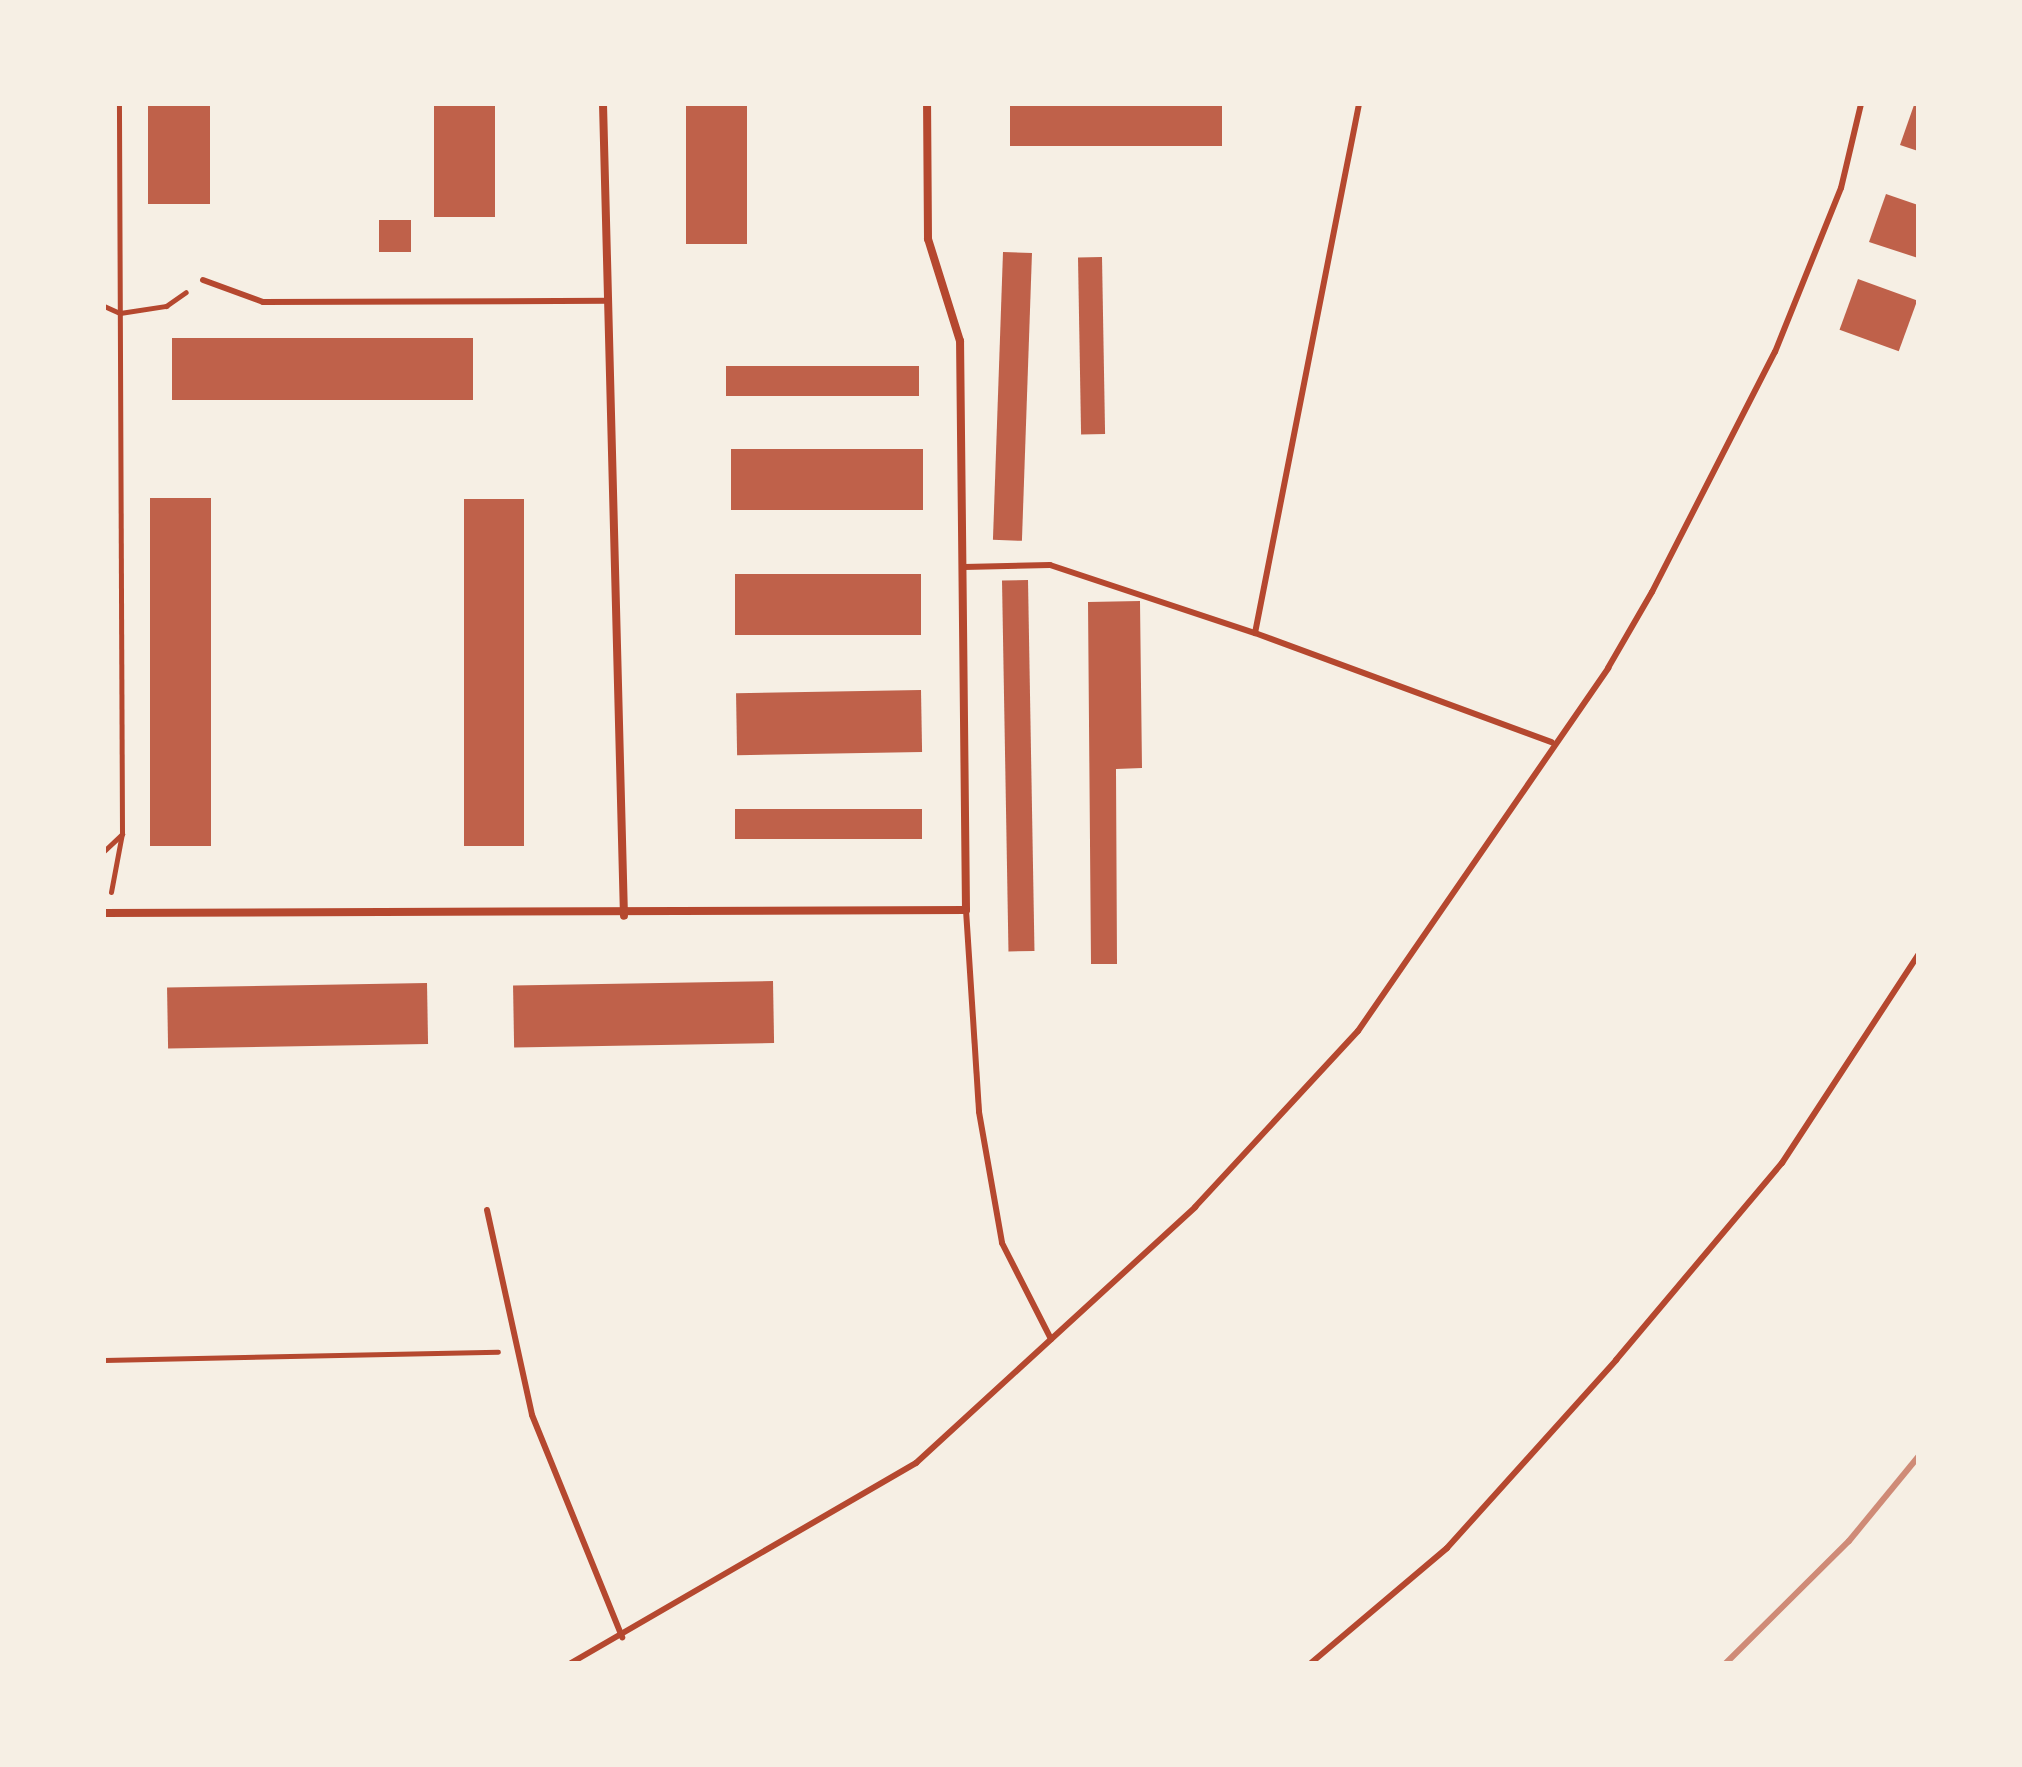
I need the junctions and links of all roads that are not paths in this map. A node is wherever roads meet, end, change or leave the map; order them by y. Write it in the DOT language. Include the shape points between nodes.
graph roads {
  1 [pos="603,104"];
  2 [pos="927,104"];
  3 [pos="1359,104"];
  4 [pos="1861,104"];
  5 [pos="203,280"];
  6 [pos="608,301"];
  7 [pos="964,567"];
  8 [pos="1255,633"];
  9 [pos="1552,742"];
  10 [pos="966,910"];
  11 [pos="106,913"];
  12 [pos="624,916"];
  13 [pos="1918,955"];
  14 [pos="487,1210"];
  15 [pos="1051,1339"];
  16 [pos="622,1637"];
  17 [pos="571,1663"];
  18 [pos="1311,1663"];
  1 -- 6 [label="street"];
  2 -- 7 [label="street" via="928,239 960,341"];
  3 -- 8 [label="lane"];
  4 -- 9 [label="lane" via="1841,188 1775,352 1645,605"];
  5 -- 6 [label="lane" via="263,302"];
  6 -- 12 [label="street"];
  7 -- 8 [label="lane" via="1050,565"];
  7 -- 10 [label="street"];
  8 -- 9 [label="lane"];
  9 -- 15 [label="lane" via="1358,1031 1195,1207"];
  10 -- 12 [label="street"];
  10 -- 15 [label="lane" via="979,1112 1002,1243"];
  11 -- 12 [label="street"];
  13 -- 18 [label="lane" via="1782,1163 1616,1360 1447,1548"];
  14 -- 16 [label="lane" via="532,1415"];
  15 -- 16 [label="lane" via="916,1463"];
  16 -- 17 [label="lane"];
}
